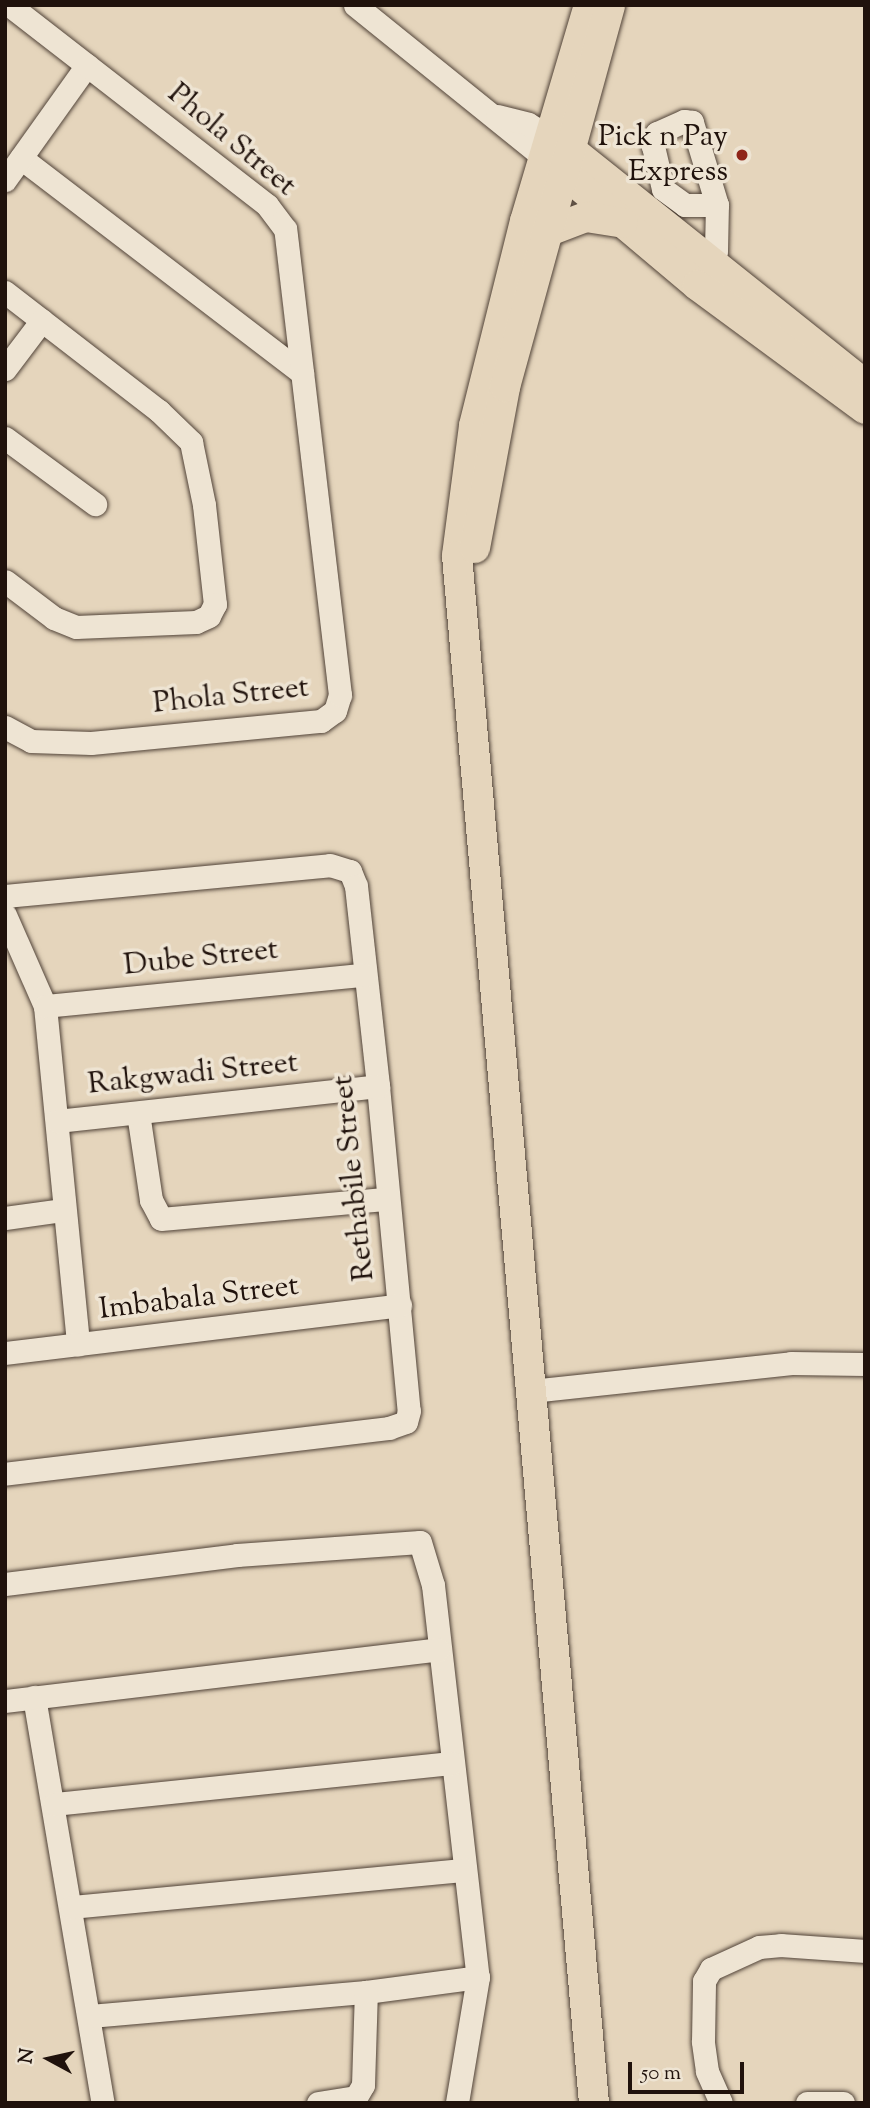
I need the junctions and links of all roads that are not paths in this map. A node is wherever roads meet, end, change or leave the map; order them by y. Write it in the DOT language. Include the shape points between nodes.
graph roads {
  1 [pos="9,5"];
  2 [pos="589,5"];
  3 [pos="610,5"];
  4 [pos="360,7"];
  5 [pos="87,65"];
  6 [pos="557,154"];
  7 [pos="21,158"];
  8 [pos="5,180"];
  9 [pos="717,205"];
  10 [pos="624,223"];
  11 [pos="549,231"];
  12 [pos="710,264"];
  13 [pos="5,292"];
  14 [pos="42,320"];
  15 [pos="5,369"];
  16 [pos="302,373"];
  17 [pos="865,385"];
  18 [pos="865,409"];
  19 [pos="5,438"];
  20 [pos="95,504"];
  21 [pos="5,581"];
  22 [pos="466,653"];
  23 [pos="5,727"];
  24 [pos="5,896"];
  25 [pos="5,915"];
  26 [pos="364,975"];
  27 [pos="44,1006"];
  28 [pos="378,1086"];
  29 [pos="138,1113"];
  30 [pos="57,1121"];
  31 [pos="387,1199"];
  32 [pos="63,1210"];
  33 [pos="5,1218"];
  34 [pos="400,1306"];
  35 [pos="78,1344"];
  36 [pos="5,1353"];
  37 [pos="865,1364"];
  38 [pos="531,1391"];
  39 [pos="5,1474"];
  40 [pos="5,1584"];
  41 [pos="438,1649"];
  42 [pos="34,1698"];
  43 [pos="5,1701"];
  44 [pos="452,1763"];
  45 [pos="55,1804"];
  46 [pos="464,1870"];
  47 [pos="71,1907"];
  48 [pos="865,1951"];
  49 [pos="478,1977"];
  50 [pos="366,1992"];
  51 [pos="90,2016"];
  52 [pos="103,2103"];
  53 [pos="318,2103"];
  54 [pos="457,2103"];
  55 [pos="594,2103"];
  56 [pos="721,2103"];
  57 [pos="807,2103"];
  58 [pos="843,2103"];
  1 -- 5 [label="street, Phola Street"];
  2 -- 6 [label="main road"];
  3 -- 6 [label="main road"];
  4 -- 6 [label="street" via="497,116 528,124"];
  5 -- 7 [label="street"];
  5 -- 16 [label="street, Phola Street" via="277,216 292,262"];
  6 -- 10 [label="main road"];
  6 -- 11 [label="main road"];
  6 -- 12 [label="main road"];
  6 -- 22 [label="main road" via="466,462 457,556"];
  7 -- 8 [label="street"];
  7 -- 16 [label="street"];
  9 -- 12 [label="street" via="716,251"];
  10 -- 11 [label="main road" via="586,217"];
  10 -- 18 [label="main road" via="697,285"];
  11 -- 22 [label="main road" via="492,439 474,553 472,622"];
  12 -- 17 [label="main road"];
  13 -- 14 [label="street"];
  14 -- 15 [label="street"];
  14 -- 21 [label="street" via="191,442 205,505 215,604 209,615 196,622 76,627 54,618"];
  16 -- 23 [label="street, Phola Street" via="338,675 335,711 321,721 69,746 31,741"];
  19 -- 20 [label="street"];
  22 -- 38 [label="main road"];
  24 -- 26 [label="street, Rethabile Street" via="341,866 350,871 355,886"];
  25 -- 27 [label="street"];
  26 -- 27 [label="street, Dube Street"];
  26 -- 28 [label="street, Rethabile Street"];
  27 -- 30 [label="street"];
  28 -- 29 [label="street, Rakgwadi Street"];
  28 -- 31 [label="street, Rethabile Street"];
  29 -- 30 [label="street, Rakgwadi Street"];
  29 -- 31 [label="street" via="151,1200 161,1219"];
  30 -- 32 [label="street"];
  31 -- 34 [label="street, Rethabile Street"];
  32 -- 33 [label="street"];
  32 -- 35 [label="street"];
  34 -- 35 [label="street, Imbabala Street"];
  34 -- 39 [label="street, Rethabile Street" via="409,1411 401,1425"];
  35 -- 36 [label="street, Imbabala Street"];
  37 -- 38 [label="street" via="792,1363"];
  38 -- 55 [label="main road"];
  40 -- 41 [label="street" via="237,1555 415,1540 428,1560"];
  41 -- 42 [label="street"];
  41 -- 44 [label="street"];
  42 -- 43 [label="street"];
  42 -- 45 [label="street"];
  44 -- 45 [label="street"];
  44 -- 46 [label="street"];
  45 -- 47 [label="street"];
  46 -- 47 [label="street"];
  46 -- 49 [label="street"];
  47 -- 51 [label="street"];
  48 -- 56 [label="street" via="759,1947 711,1969 704,1981 703,2041 708,2071"];
  49 -- 50 [label="street"];
  49 -- 54 [label="street"];
  50 -- 51 [label="street"];
  50 -- 53 [label="street" via="363,2085 356,2097"];
  51 -- 52 [label="street"];
  57 -- 58 [label="street"];
}
